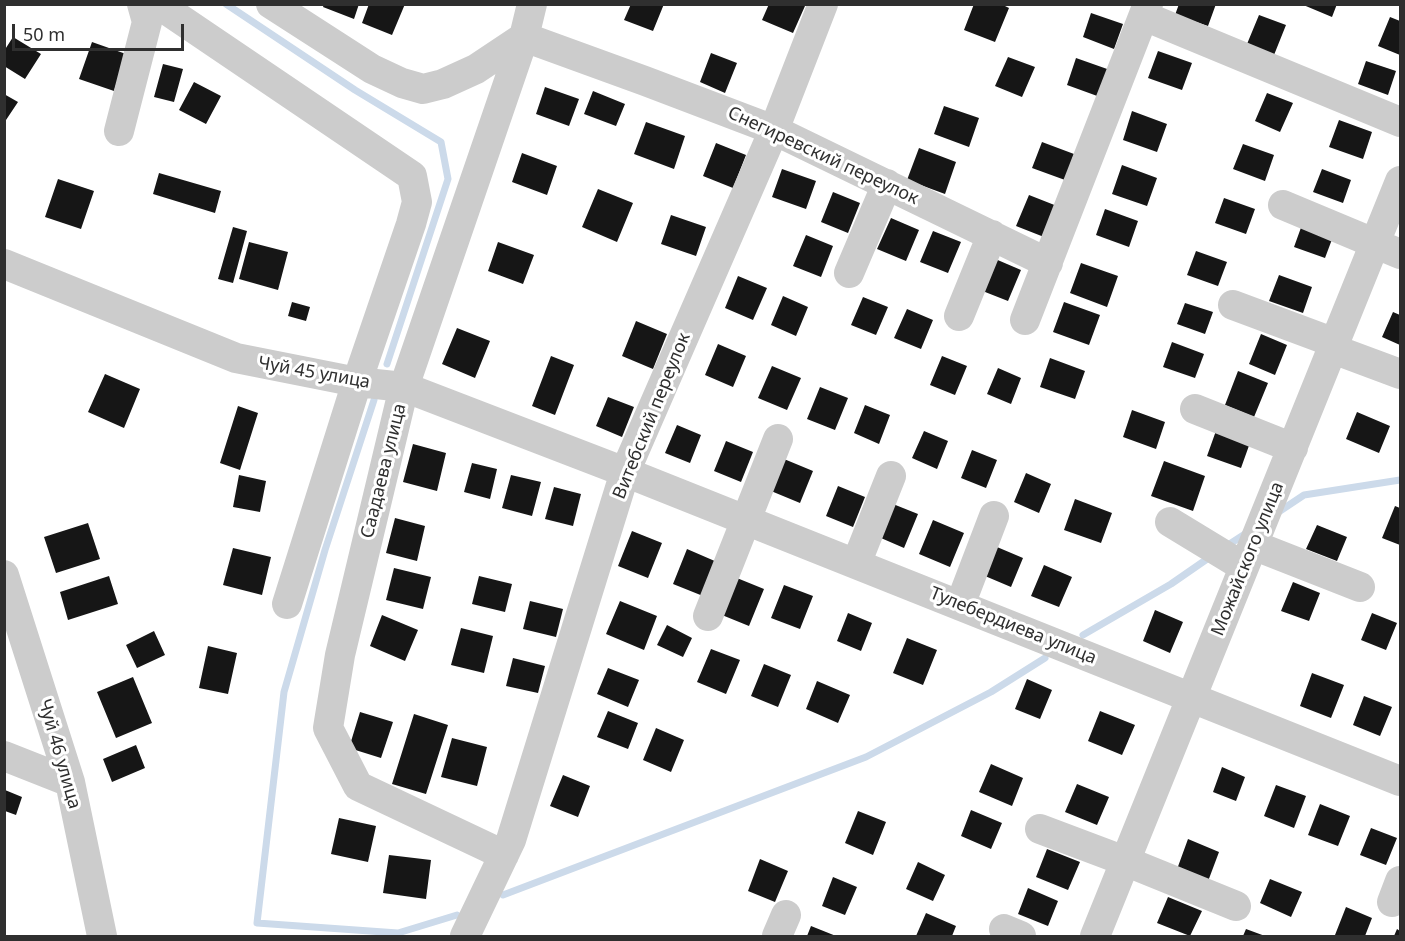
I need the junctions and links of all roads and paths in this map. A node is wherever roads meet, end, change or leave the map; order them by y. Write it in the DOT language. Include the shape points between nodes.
graph roads {
  1 [pos="142,4"];
  2 [pos="159,4"];
  3 [pos="271,4"];
  4 [pos="532,4"];
  5 [pos="823,4"];
  6 [pos="1146,10"];
  7 [pos="524,37"];
  8 [pos="1401,122"];
  9 [pos="774,130"];
  10 [pos="119,131"];
  11 [pos="1401,181"];
  12 [pos="887,184"];
  13 [pos="1283,205"];
  14 [pos="992,235"];
  15 [pos="1388,249"];
  16 [pos="1048,262"];
  17 [pos="5,266"];
  18 [pos="849,273"];
  19 [pos="1233,305"];
  20 [pos="959,316"];
  21 [pos="1025,320"];
  22 [pos="1334,346"];
  23 [pos="1401,374"];
  24 [pos="357,382"];
  25 [pos="404,387"];
  26 [pos="1195,409"];
  27 [pos="778,439"];
  28 [pos="1293,448"];
  29 [pos="625,472"];
  30 [pos="891,476"];
  31 [pos="993,516"];
  32 [pos="745,520"];
  33 [pos="1170,522"];
  34 [pos="1249,556"];
  35 [pos="856,564"];
  36 [pos="4,575"];
  37 [pos="1360,587"];
  38 [pos="287,604"];
  39 [pos="960,605"];
  40 [pos="708,616"];
  41 [pos="1192,698"];
  42 [pos="4,756"];
  43 [pos="1401,781"];
  44 [pos="70,782"];
  45 [pos="1040,829"];
  46 [pos="504,855"];
  47 [pos="1125,861"];
  48 [pos="1236,906"];
  49 [pos="102,936"];
  50 [pos="465,936"];
  51 [pos="1095,936"];
  1 -- 10 [label="street" via="147,22"];
  2 -- 24 [label="street" via="412,176 417,202"];
  3 -- 7 [label="street" via="372,69 423,89 476,69"];
  4 -- 7 [label="street, Саадаева улица"];
  5 -- 9 [label="street, Витебский переулок"];
  6 -- 8 [label="street"];
  6 -- 16 [label="street"];
  7 -- 9 [label="street, Снегиревский переулок"];
  7 -- 25 [label="street, Саадаева улица"];
  9 -- 12 [label="street, Снегиревский переулок"];
  9 -- 29 [label="street, Витебский переулок"];
  11 -- 15 [label="street, Можайского улица"];
  12 -- 14 [label="street, Снегиревский переулок"];
  12 -- 18 [label="street"];
  13 -- 15 [label="street"];
  14 -- 16 [label="street, Снегиревский переулок"];
  14 -- 20 [label="street"];
  15 -- 22 [label="street, Можайского улица"];
  16 -- 21 [label="street"];
  17 -- 24 [label="street, Чуй 45 улица" via="236,358"];
  19 -- 22 [label="street"];
  22 -- 23 [label="street"];
  22 -- 28 [label="street, Можайского улица"];
  24 -- 25 [label="street, Чуй 45 улица"];
  24 -- 38 [label="street"];
  25 -- 29 [label="street, Чуй 45 улица"];
  25 -- 46 [label="street, Саадаева улица" via="340,655 328,728 358,786"];
  26 -- 28 [label="street"];
  27 -- 32 [label="street"];
  28 -- 34 [label="street, Можайского улица"];
  29 -- 32 [label="street, Тулебердиева улица"];
  29 -- 46 [label="street, Витебский переулок"];
  30 -- 35 [label="street"];
  31 -- 39 [label="street"];
  32 -- 35 [label="street, Тулебердиева улица"];
  32 -- 40 [label="street"];
  33 -- 34 [label="street"];
  34 -- 37 [label="street"];
  34 -- 41 [label="street, Можайского улица"];
  35 -- 39 [label="street, Тулебердиева улица"];
  36 -- 44 [label="street, Чуй 46 улица"];
  39 -- 41 [label="street, Тулебердиева улица"];
  41 -- 43 [label="street, Тулебердиева улица"];
  41 -- 47 [label="street, Можайского улица"];
  42 -- 44 [label="street"];
  44 -- 49 [label="street, Чуй 46 улица"];
  45 -- 47 [label="street"];
  46 -- 50 [label="street, Витебский переулок"];
  47 -- 48 [label="street"];
  47 -- 51 [label="street, Можайского улица"];
}
